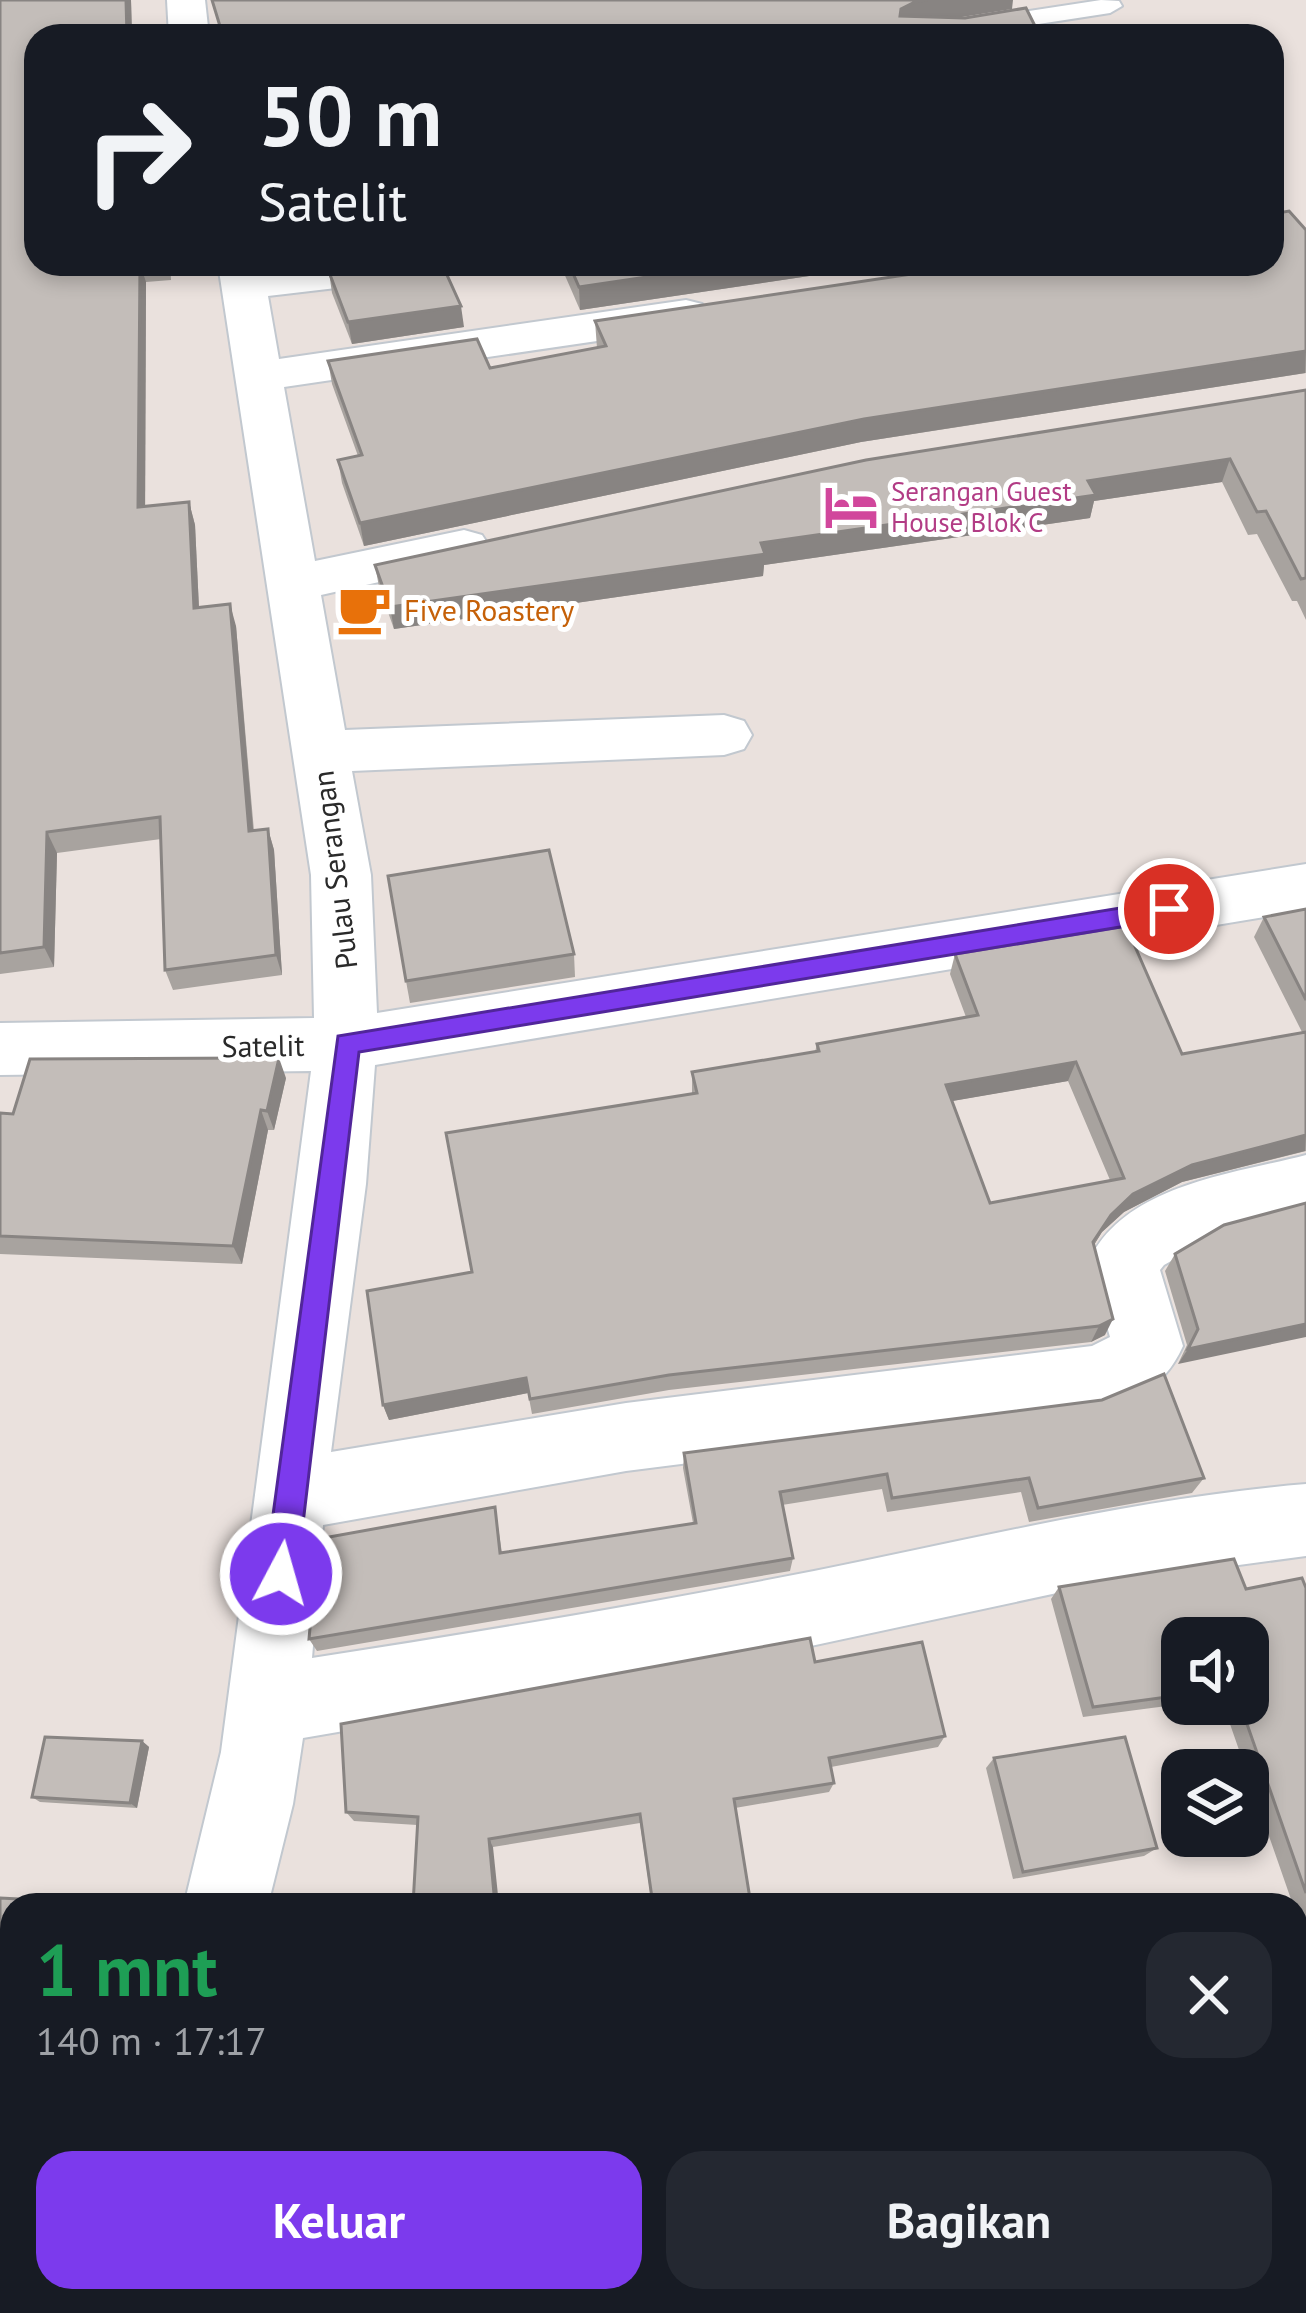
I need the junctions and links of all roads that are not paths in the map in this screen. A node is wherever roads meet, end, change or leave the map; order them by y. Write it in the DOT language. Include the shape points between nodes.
graph roads {
  1 [pos="1110,6"];
  2 [pos="992,24"];
  3 [pos="241,276"];
  4 [pos="735,307"];
  5 [pos="256,377"];
  6 [pos="520,536"];
  7 [pos="292,584"];
  8 [pos="724,735"];
  9 [pos="320,752"];
  10 [pos="1306,887"];
  11 [pos="347,1044"];
  12 [pos="0,1049"];
  13 [pos="1306,1184"];
  14 [pos="289,1495"];
  15 [pos="1306,1520"];
  16 [pos="268,1704"];
  17 [pos="229,1893"];
  1 -- 2 [label="lane"];
  3 -- 5 [label="street, Pulau Serangan"];
  4 -- 5 [label="street"];
  5 -- 7 [label="street, Pulau Serangan"];
  6 -- 7 [label="street"];
  7 -- 9 [label="street, Pulau Serangan"];
  8 -- 9 [label="street"];
  9 -- 11 [label="street, Pulau Serangan" via="345,914"];
  10 -- 11 [label="street, Satelit"];
  11 -- 12 [label="street, Satelit"];
  11 -- 14 [label="street, Pulau Serangan"];
  13 -- 14 [label="street" via="1142,1238 1123,1261 1148,1346 1131,1364 1092,1379 626,1437"];
  14 -- 16 [label="street, Pulau Serangan"];
  15 -- 16 [label="street" via="1160,1534 764,1619"];
  16 -- 17 [label="street, Pulau Serangan" via="255,1798"];
}
